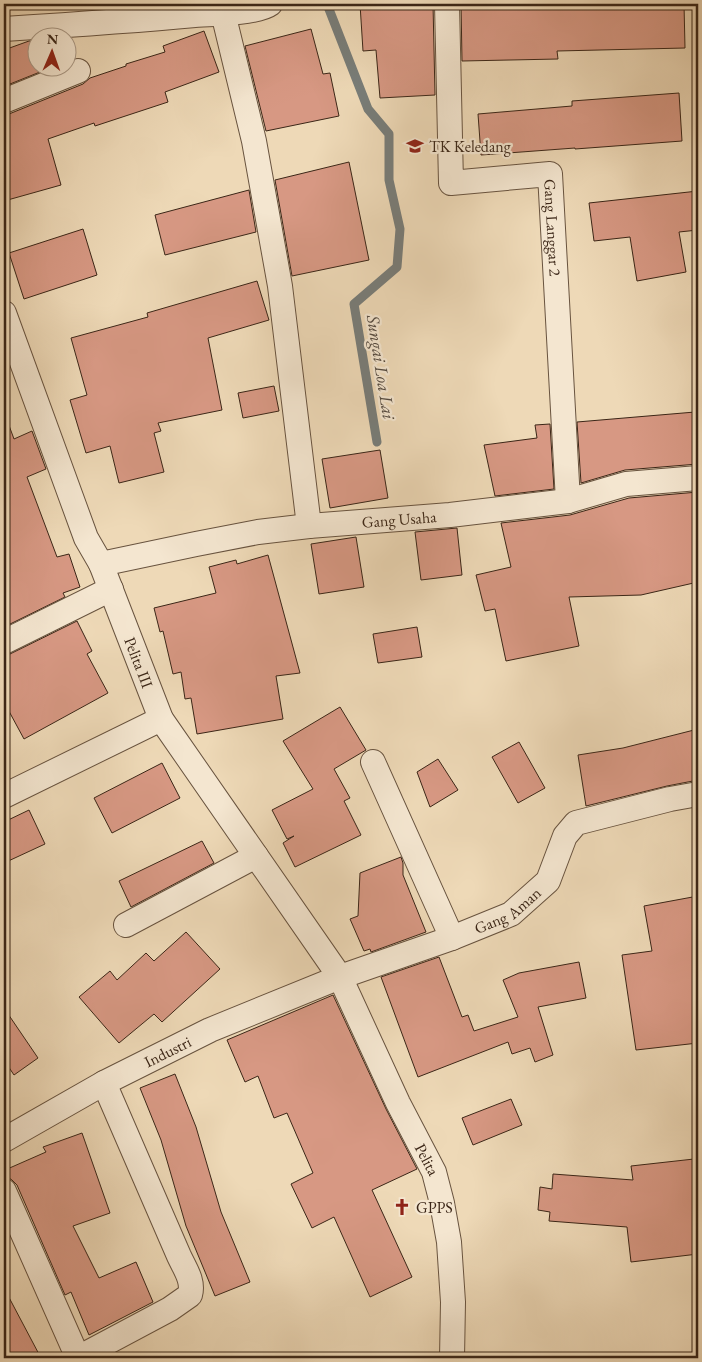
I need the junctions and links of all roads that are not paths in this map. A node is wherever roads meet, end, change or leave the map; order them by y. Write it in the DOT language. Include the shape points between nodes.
graph roads {
  1 [pos="270,4"];
  2 [pos="447,4"];
  3 [pos="223,13"];
  4 [pos="4,29"];
  5 [pos="61,78"];
  6 [pos="4,101"];
  7 [pos="4,313"];
  8 [pos="698,478"];
  9 [pos="568,501"];
  10 [pos="310,526"];
  11 [pos="101,564"];
  12 [pos="111,589"];
  13 [pos="4,642"];
  14 [pos="161,719"];
  15 [pos="373,762"];
  16 [pos="698,794"];
  17 [pos="4,796"];
  18 [pos="256,856"];
  19 [pos="126,925"];
  20 [pos="452,938"];
  21 [pos="340,977"];
  22 [pos="104,1083"];
  23 [pos="4,1140"];
  24 [pos="4,1191"];
  25 [pos="452,1358"];
  1 -- 3 [label="street"];
  2 -- 9 [label="street, Gang Langgar 2" via="451,184 550,174"];
  3 -- 4 [label="street"];
  3 -- 10 [label="street" via="254,141 280,286"];
  5 -- 6 [label="street"];
  7 -- 11 [label="street, Pelita III" via="86,538"];
  8 -- 9 [label="street, Gang Usaha" via="626,484"];
  9 -- 10 [label="street, Gang Usaha" via="450,515"];
  10 -- 11 [label="street, Gang Usaha" via="258,532"];
  11 -- 12 [label="street, Pelita III"];
  12 -- 13 [label="street"];
  12 -- 14 [label="street, Pelita III"];
  14 -- 17 [label="street"];
  14 -- 18 [label="street, Pelita III"];
  15 -- 20 [label="street"];
  16 -- 20 [label="street, Gang Aman" via="576,824 565,836 548,881 534,894 511,914"];
  18 -- 19 [label="street"];
  18 -- 21 [label="street, Pelita III"];
  20 -- 21 [label="street, Gang Aman"];
  21 -- 22 [label="street, Industri" via="210,1030"];
  21 -- 25 [label="street, Pelita" via="434,1172 449,1242"];
  22 -- 23 [label="street, Industri"];
  22 -- 24 [label="street" via="190,1278 190,1296 78,1358"];
}
